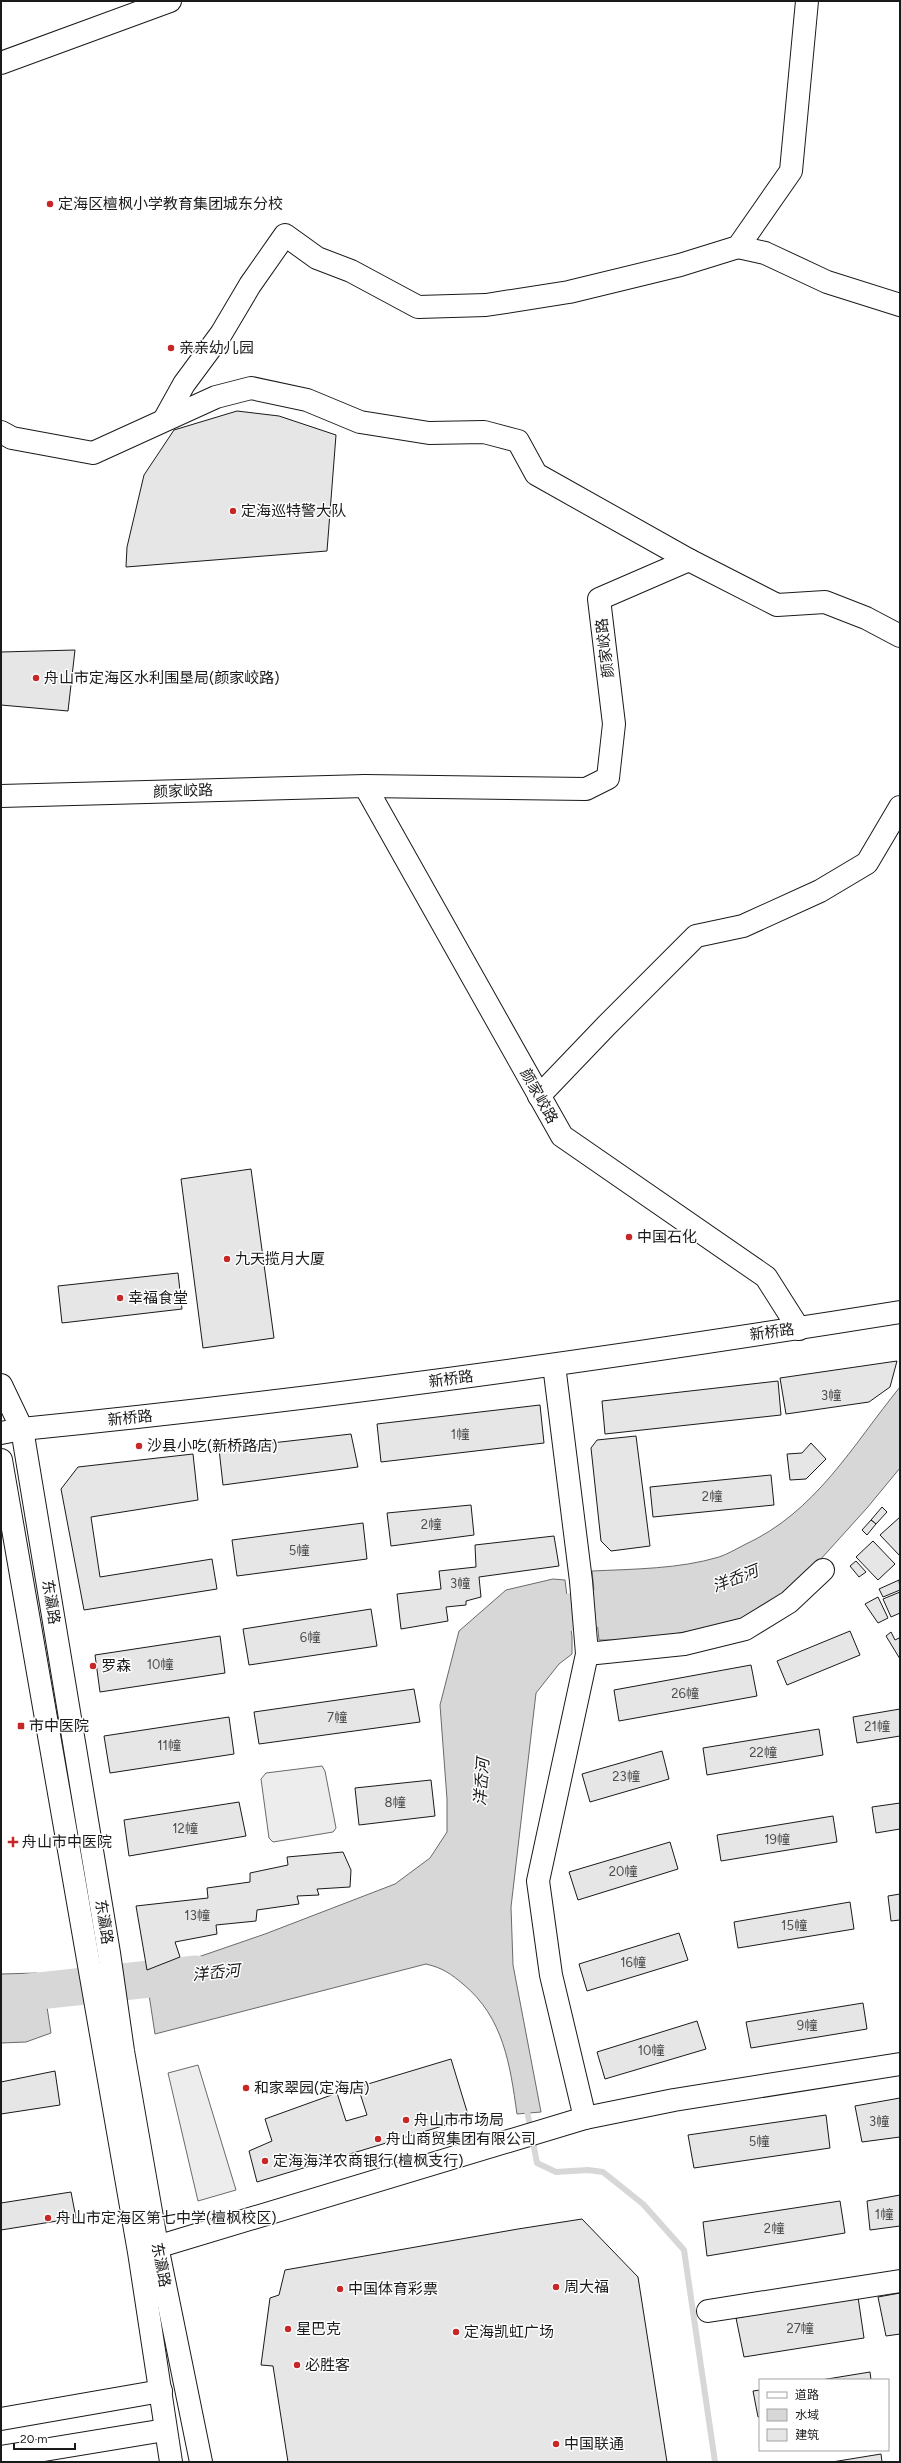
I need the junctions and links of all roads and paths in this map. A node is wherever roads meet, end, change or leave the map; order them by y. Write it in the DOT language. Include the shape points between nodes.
graph roads {
  1 [pos="170,1"];
  2 [pos="807,1"];
  3 [pos="1,64"];
  4 [pos="738,247"];
  5 [pos="900,305"];
  6 [pos="164,420"];
  7 [pos="1,432"];
  8 [pos="689,560"];
  9 [pos="900,636"];
  10 [pos="365,786"];
  11 [pos="1,796"];
  12 [pos="900,807"];
  13 [pos="539,1096"];
  14 [pos="900,1312"];
  15 [pos="798,1329"];
  16 [pos="554,1364"];
  17 [pos="1,1385"];
  18 [pos="22,1429"];
  19 [pos="1,1433"];
  20 [pos="1,1460"];
  21 [pos="823,1570"];
  22 [pos="586,1654"];
  23 [pos="113,2052"];
  24 [pos="900,2064"];
  25 [pos="585,2118"];
  26 [pos="148,2249"];
  27 [pos="900,2281"];
  28 [pos="708,2311"];
  29 [pos="161,2391"];
  30 [pos="1,2419"];
  31 [pos="165,2430"];
  32 [pos="1,2457"];
  33 [pos="171,2462"];
  34 [pos="201,2462"];
  1 -- 3 [label="street"];
  2 -- 4 [label="street" via="790,171"];
  4 -- 5 [label="street" via="765,253 826,282"];
  4 -- 6 [label="street" via="680,265 569,292 486,305 418,307 351,271 317,258 285,235 250,285 221,334 184,384"];
  6 -- 7 [label="street" via="93,453 12,438"];
  6 -- 8 [label="street" via="216,397 251,388 307,400 360,422 429,433 484,432 518,442 536,474"];
  8 -- 9 [label="street" via="777,605 825,602 866,618"];
  8 -- 10 [label="street, 颜家峧路" via="599,599 614,724 608,778 586,789"];
  10 -- 11 [label="street, 颜家峧路"];
  10 -- 13 [label="street, 颜家峧路"];
  12 -- 13 [label="street" via="867,863 820,891 743,926 696,936"];
  13 -- 15 [label="street, 颜家峧路" via="562,1136 766,1277"];
  14 -- 15 [label="street, 新桥路"];
  15 -- 16 [label="street, 新桥路"];
  16 -- 18 [label="street, 新桥路" via="203,1411"];
  16 -- 22 [label="street" via="582,1581"];
  17 -- 18 [label="street, 东瀛路"];
  18 -- 19 [label="street, 新桥路"];
  18 -- 23 [label="street, 东瀛路" via="109,1953"];
  20 -- 23 [label="street, 东瀛路" via="87,1954"];
  21 -- 22 [label="street" via="788,1602 745,1629 684,1644"];
  22 -- 25 [label="street" via="538,1882 551,1975"];
  23 -- 26 [label="street, 东瀛路"];
  24 -- 25 [label="street" via="681,2099"];
  25 -- 26 [label="street"];
  26 -- 29 [label="street, 东瀛路"];
  26 -- 34 [label="street, 东瀛路"];
  27 -- 28 [label="street"];
  29 -- 30 [label="street"];
  29 -- 31 [label="street, 东瀛路"];
  31 -- 32 [label="street"];
  31 -- 33 [label="street, 东瀛路"];
}
